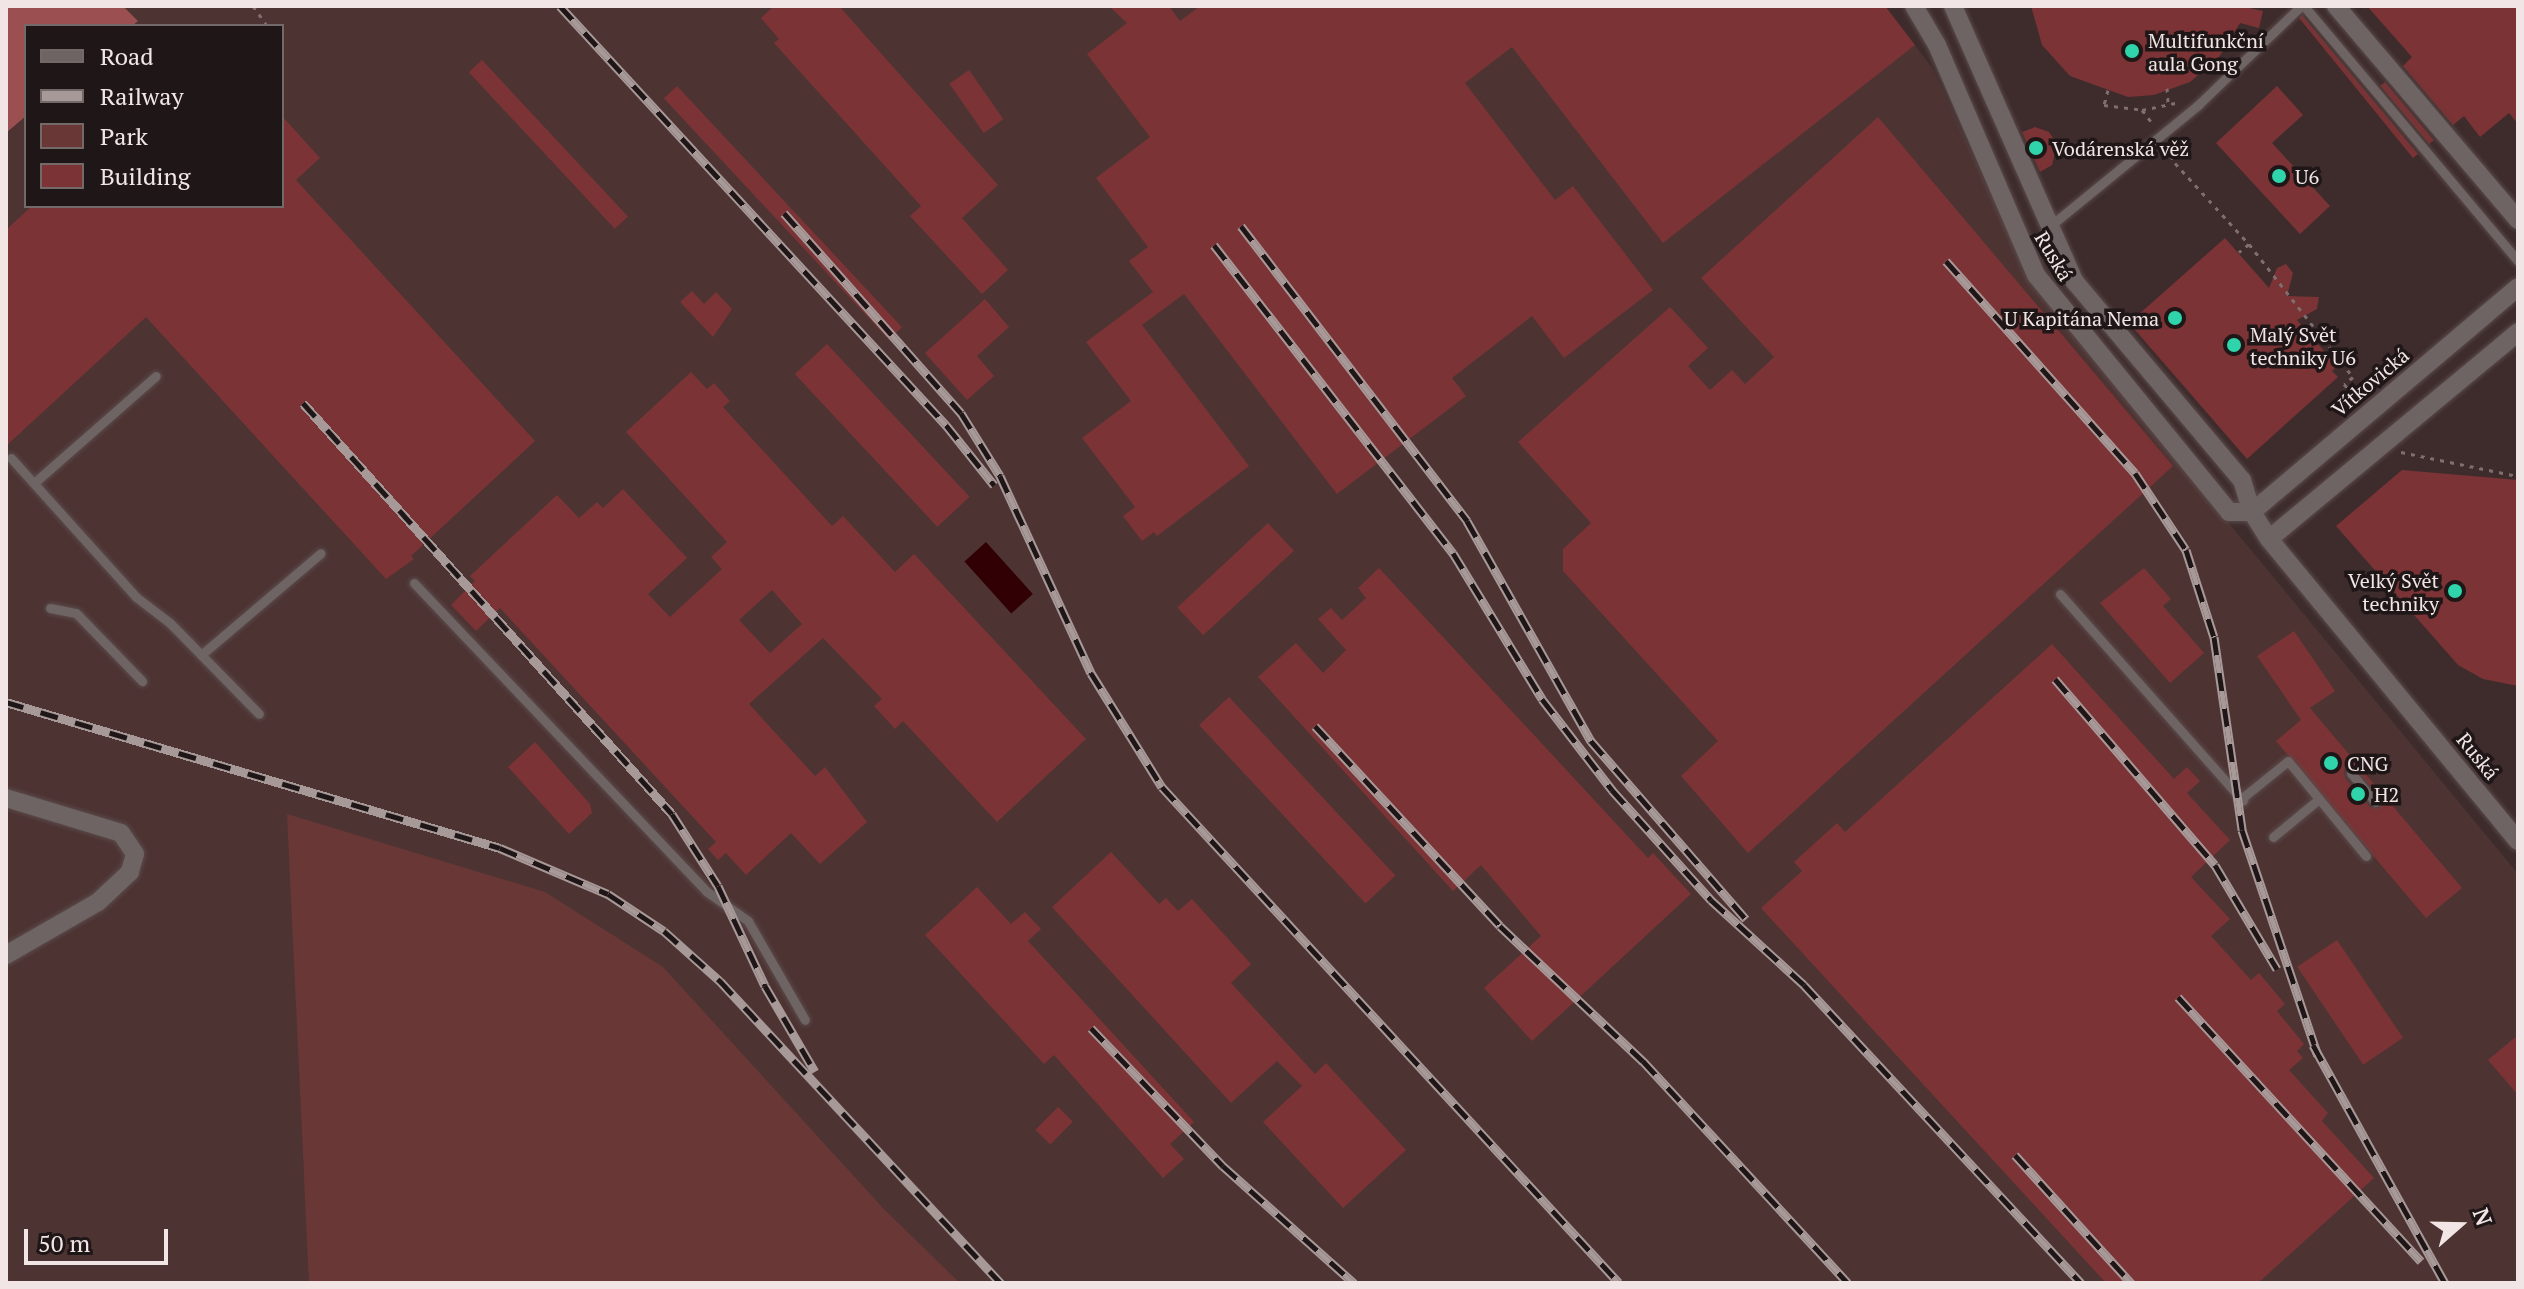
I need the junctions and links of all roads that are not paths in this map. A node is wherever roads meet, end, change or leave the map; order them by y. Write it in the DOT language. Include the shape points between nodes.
graph roads {
  1 [pos="1914,6"];
  2 [pos="1953,6"];
  3 [pos="2302,6"];
  4 [pos="2336,6"];
  5 [pos="2518,220"];
  6 [pos="2049,227"];
  7 [pos="2518,261"];
  8 [pos="2518,287"];
  9 [pos="2518,332"];
  10 [pos="156,376"];
  11 [pos="11,458"];
  12 [pos="34,483"];
  13 [pos="2252,512"];
  14 [pos="2269,539"];
  15 [pos="321,553"];
  16 [pos="414,583"];
  17 [pos="2060,594"];
  18 [pos="50,608"];
  19 [pos="201,655"];
  20 [pos="142,681"];
  21 [pos="259,714"];
  22 [pos="2351,773"];
  23 [pos="6,798"];
  24 [pos="2319,799"];
  25 [pos="2375,802"];
  26 [pos="2273,837"];
  27 [pos="2518,841"];
  28 [pos="2366,856"];
  29 [pos="6,955"];
  30 [pos="805,1020"];
  1 -- 13 [label="street, Ruská" via="1937,45 2036,275 2229,512"];
  2 -- 6 [label="street, Ruská"];
  3 -- 6 [label="lane" via="2198,105"];
  3 -- 7 [label="lane"];
  4 -- 5 [label="street"];
  6 -- 13 [label="street, Ruská" via="2075,282 2242,480"];
  8 -- 13 [label="street, Vítkovická"];
  9 -- 14 [label="street"];
  10 -- 12 [label="lane"];
  11 -- 12 [label="lane"];
  12 -- 19 [label="lane" via="136,597"];
  13 -- 14 [label="street, Ruská"];
  14 -- 27 [label="street, Ruská"];
  15 -- 19 [label="lane"];
  16 -- 30 [label="lane" via="706,891 748,921"];
  17 -- 24 [label="lane" via="2242,800 2288,761"];
  18 -- 20 [label="lane" via="76,613"];
  19 -- 21 [label="lane"];
  22 -- 25 [label="lane"];
  23 -- 29 [label="street" via="121,833 133,843 135,854 130,872 98,902"];
  24 -- 26 [label="lane"];
  24 -- 28 [label="lane"];
}
